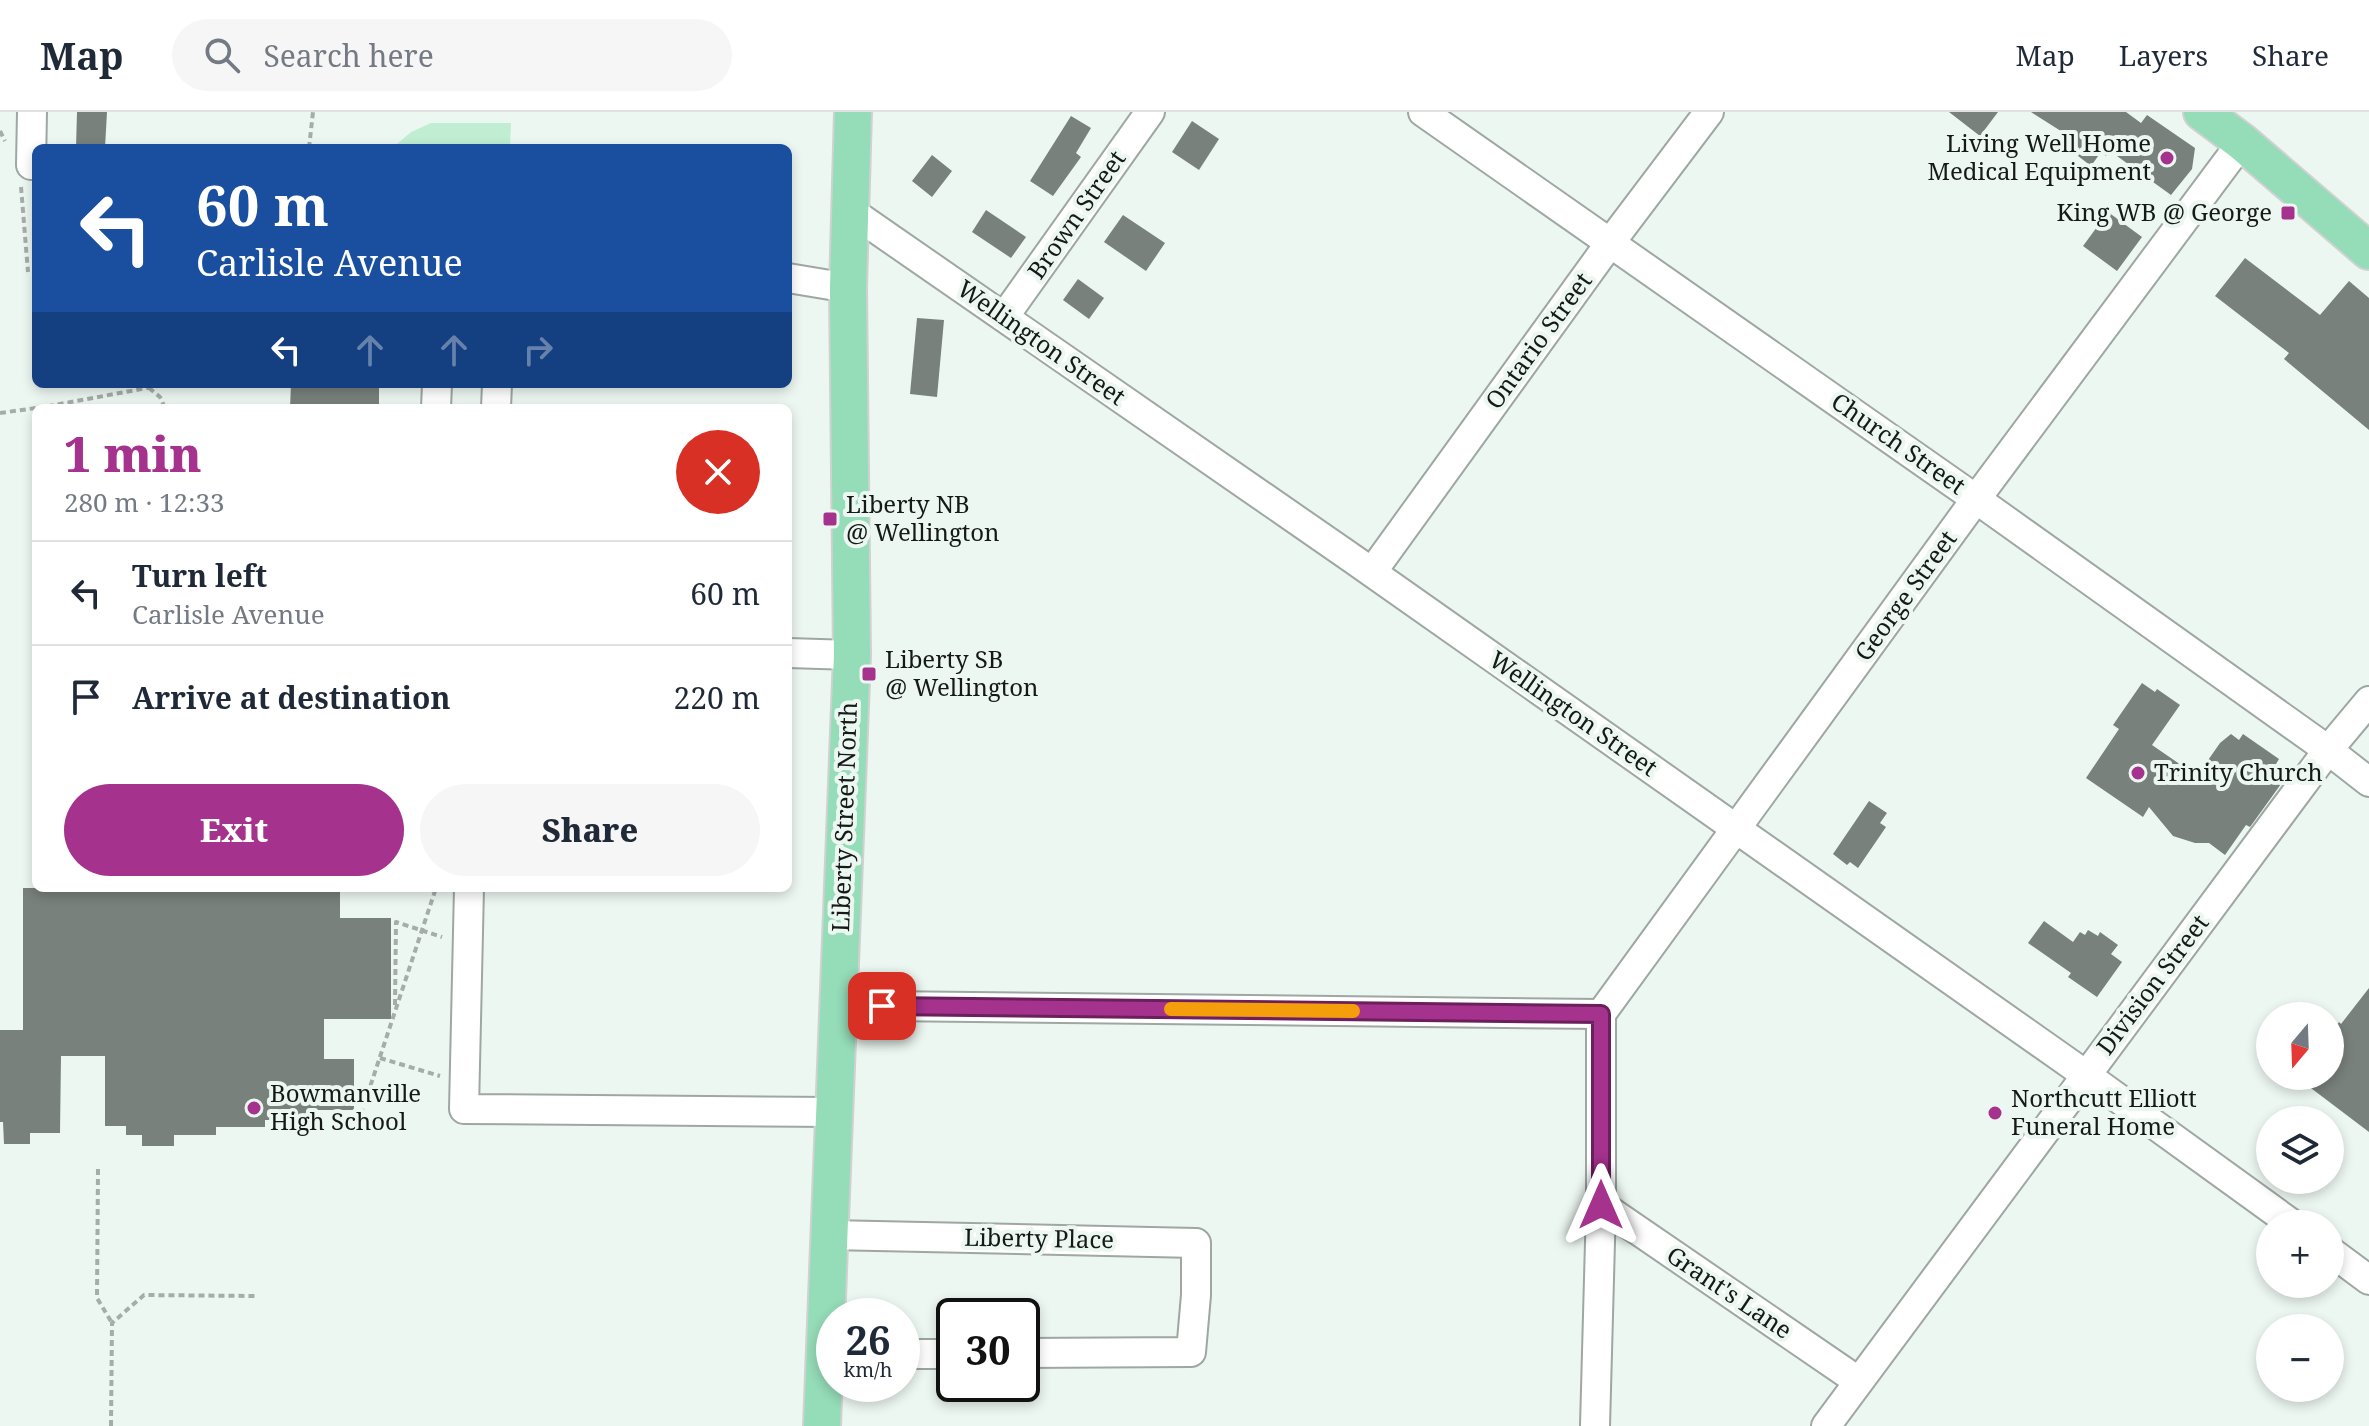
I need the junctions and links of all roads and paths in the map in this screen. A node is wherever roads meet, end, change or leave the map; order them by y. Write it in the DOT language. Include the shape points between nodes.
graph roads {
  1 [pos="32,112"];
  2 [pos="313,112"];
  3 [pos="853,112"];
  4 [pos="1150,112"];
  5 [pos="1423,112"];
  6 [pos="1709,112"];
  7 [pos="2202,112"];
  8 [pos="0,131"];
  9 [pos="2242,142"];
  10 [pos="6,144"];
  11 [pos="309,144"];
  12 [pos="26,173"];
  13 [pos="849,210"];
  14 [pos="1610,243"];
  15 [pos="2369,251"];
  16 [pos="28,272"];
  17 [pos="792,279"];
  18 [pos="848,288"];
  19 [pos="1004,317"];
  20 [pos="149,388"];
  21 [pos="59,404"];
  22 [pos="163,404"];
  23 [pos="32,409"];
  24 [pos="0,413"];
  25 [pos="1976,499"];
  26 [pos="1372,572"];
  27 [pos="792,653"];
  28 [pos="852,655"];
  29 [pos="2369,701"];
  30 [pos="2328,750"];
  31 [pos="2369,782"];
  32 [pos="1735,828"];
  33 [pos="435,892"];
  34 [pos="469,892"];
  35 [pos="422,930"];
  36 [pos="468,945"];
  37 [pos="837,1007"];
  38 [pos="395,1011"];
  39 [pos="1601,1014"];
  40 [pos="380,1058"];
  41 [pos="2086,1075"];
  42 [pos="465,1084"];
  43 [pos="833,1112"];
  44 [pos="361,1114"];
  45 [pos="98,1169"];
  46 [pos="1601,1205"];
  47 [pos="2273,1210"];
  48 [pos="829,1235"];
  49 [pos="2344,1261"];
  50 [pos="2369,1280"];
  51 [pos="256,1296"];
  52 [pos="829,1298"];
  53 [pos="112,1323"];
  54 [pos="1040,1353"];
  55 [pos="1858,1381"];
  56 [pos="824,1402"];
  57 [pos="111,1426"];
  58 [pos="822,1426"];
  59 [pos="1595,1426"];
  60 [pos="1826,1426"];
  1 -- 12 [label="street"];
  2 -- 11 [label="path"];
  3 -- 13 [label="main road, Liberty Street North"];
  4 -- 19 [label="street, Brown Street"];
  5 -- 14 [label="street, Church Street"];
  6 -- 14 [label="street, Ontario Street"];
  7 -- 9 [label="main road"];
  8 -- 10 [label="path"];
  9 -- 15 [label="main road"];
  9 -- 25 [label="street, George Street"];
  12 -- 16 [label="path"];
  13 -- 18 [label="main road, Liberty Street North"];
  13 -- 19 [label="street, Wellington Street"];
  14 -- 25 [label="street, Church Street"];
  14 -- 26 [label="street, Ontario Street"];
  17 -- 18 [label="street"];
  18 -- 28 [label="main road, Liberty Street North"];
  19 -- 26 [label="street, Wellington Street"];
  20 -- 21 [label="path"];
  20 -- 22 [label="path"];
  23 -- 24 [label="path"];
  25 -- 30 [label="street, Church Street"];
  25 -- 32 [label="street, George Street"];
  26 -- 32 [label="street, Wellington Street"];
  27 -- 28 [label="street"];
  28 -- 37 [label="main road, Liberty Street North"];
  29 -- 30 [label="street, Division Street"];
  30 -- 31 [label="street, Church Street"];
  30 -- 41 [label="street, Division Street"];
  32 -- 39 [label="street, George Street"];
  32 -- 41 [label="street, Wellington Street"];
  33 -- 35 [label="path"];
  34 -- 36 [label="street"];
  35 -- 36 [label="path"];
  35 -- 38 [label="path"];
  35 -- 38 [label="path" via="396,922"];
  36 -- 42 [label="street"];
  37 -- 39 [label="street"];
  37 -- 43 [label="main road, Liberty Street North"];
  38 -- 40 [label="path"];
  39 -- 46 [label="street"];
  40 -- 42 [label="path"];
  40 -- 44 [label="path"];
  41 -- 47 [label="street, Wellington Street"];
  41 -- 55 [label="street, Division Street"];
  42 -- 43 [label="street" via="464,1109"];
  43 -- 48 [label="main road, Liberty Street North"];
  45 -- 53 [label="path" via="97,1298"];
  46 -- 55 [label="street, Grant's Lane"];
  46 -- 59 [label="street"];
  48 -- 52 [label="main road, Liberty Street North"];
  48 -- 54 [label="street, Liberty Place" via="1196,1243 1191,1352"];
  49 -- 50 [label="street"];
  51 -- 53 [label="path" via="144,1295"];
  53 -- 57 [label="path"];
  55 -- 60 [label="street, Division Street"];
  56 -- 58 [label="main road, Liberty Street North"];
}
